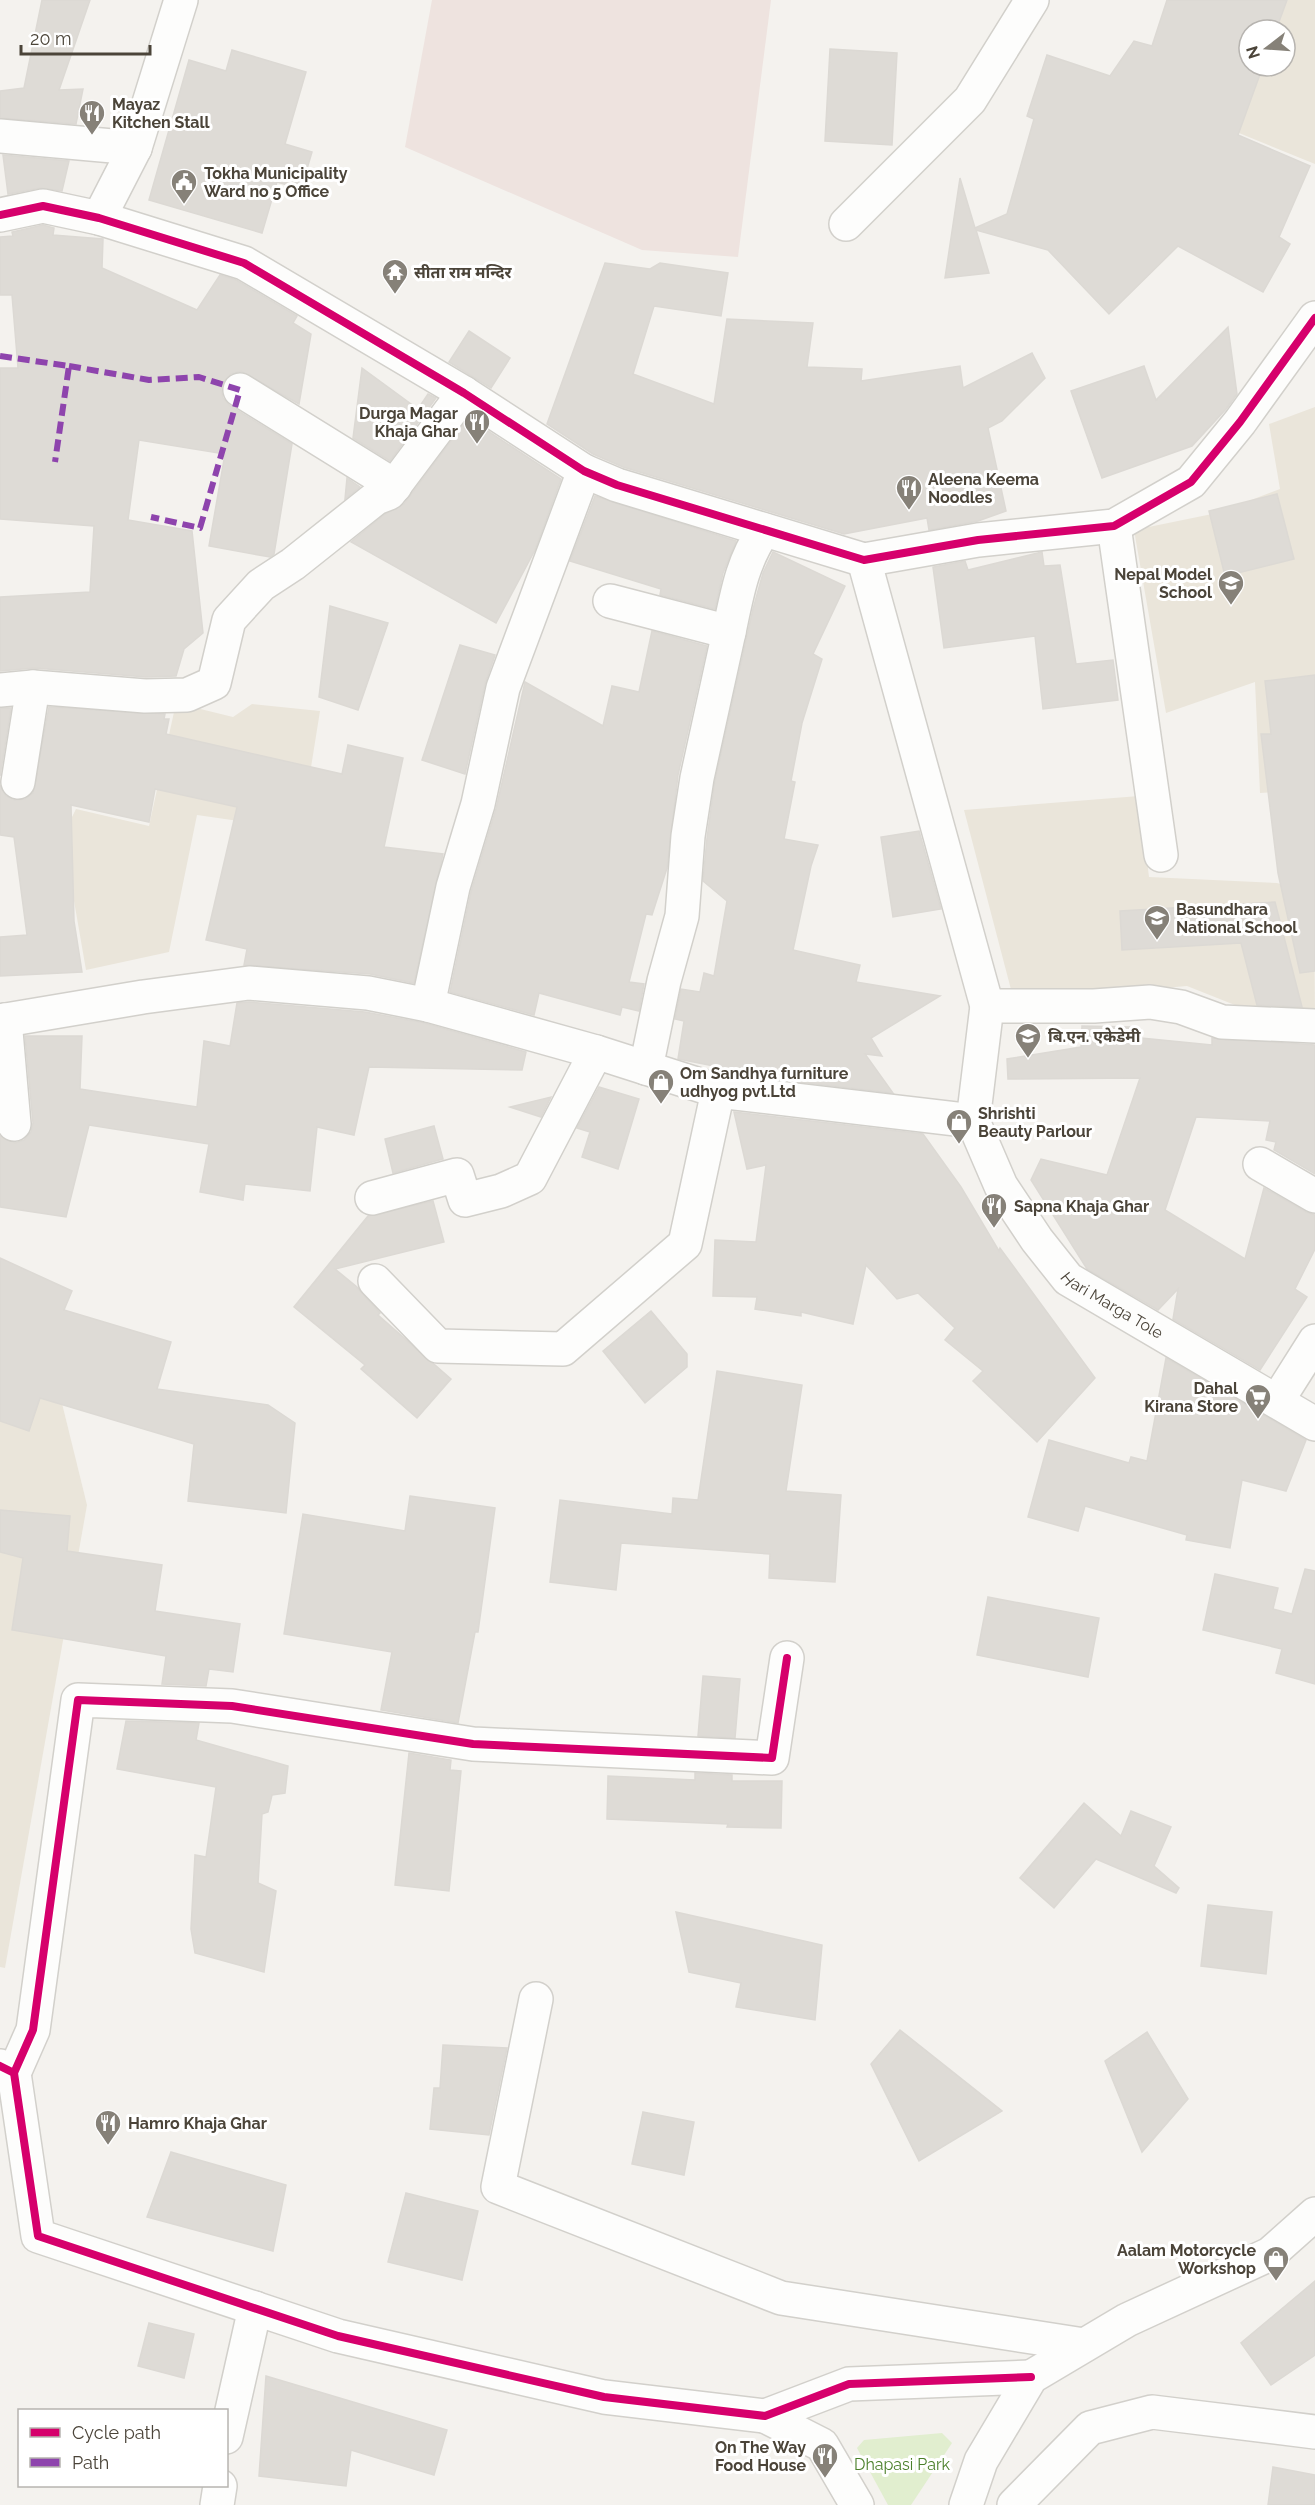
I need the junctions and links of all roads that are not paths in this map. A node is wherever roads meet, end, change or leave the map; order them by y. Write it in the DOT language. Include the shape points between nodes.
graph roads {
  1 [pos="181,0"];
  2 [pos="1032,0"];
  3 [pos="0,136"];
  4 [pos="135,148"];
  5 [pos="0,215"];
  6 [pos="99,218"];
  7 [pos="846,224"];
  8 [pos="1314,322"];
  9 [pos="240,390"];
  10 [pos="464,393"];
  11 [pos="584,471"];
  12 [pos="395,486"];
  13 [pos="1114,526"];
  14 [pos="764,530"];
  15 [pos="864,560"];
  16 [pos="610,601"];
  17 [pos="729,632"];
  18 [pos="33,687"];
  19 [pos="0,690"];
  20 [pos="18,782"];
  21 [pos="1161,855"];
  22 [pos="428,1005"];
  23 [pos="987,1006"];
  24 [pos="2,1021"];
  25 [pos="1315,1026"];
  26 [pos="596,1052"];
  27 [pos="646,1068"];
  28 [pos="718,1091"];
  29 [pos="973,1121"];
  30 [pos="14,1124"];
  31 [pos="1260,1164"];
  32 [pos="1315,1196"];
  33 [pos="372,1198"];
  34 [pos="375,1281"];
  35 [pos="1315,1341"];
  36 [pos="1277,1401"];
  37 [pos="1315,1424"];
  38 [pos="787,1658"];
  39 [pos="536,2000"];
  40 [pos="7,2070"];
  41 [pos="1315,2214"];
  42 [pos="255,2308"];
  43 [pos="1084,2345"];
  44 [pos="1031,2377"];
  45 [pos="765,2416"];
  46 [pos="228,2428"];
  47 [pos="1315,2432"];
  48 [pos="220,2487"];
  49 [pos="217,2505"];
  50 [pos="857,2505"];
  51 [pos="966,2505"];
  52 [pos="1014,2505"];
  1 -- 4 [label="street"];
  2 -- 7 [label="street" via="970,100"];
  3 -- 4 [label="street"];
  4 -- 6 [label="street"];
  5 -- 6 [label="street" via="43,206"];
  6 -- 10 [label="street" via="244,263"];
  8 -- 13 [label="street" via="1191,482"];
  9 -- 12 [label="street"];
  10 -- 11 [label="street"];
  10 -- 12 [label="street"];
  11 -- 14 [label="street" via="617,485"];
  11 -- 22 [label="street" via="503,688"];
  12 -- 18 [label="street" via="261,585 229,620 214,683 187,695"];
  13 -- 15 [label="street" via="978,540"];
  13 -- 21 [label="street"];
  14 -- 15 [label="street"];
  14 -- 17 [label="street" via="741,574"];
  15 -- 23 [label="street"];
  16 -- 17 [label="street"];
  17 -- 27 [label="street" via="697,778 682,916"];
  18 -- 19 [label="street"];
  18 -- 20 [label="street"];
  22 -- 24 [label="street" via="368,993 249,983"];
  22 -- 26 [label="street"];
  23 -- 25 [label="street" via="1150,1002 1181,1007 1222,1022"];
  23 -- 29 [label="street"];
  24 -- 30 [label="street"];
  26 -- 27 [label="street"];
  26 -- 33 [label="street" via="530,1178 472,1200 465,1200 457,1175"];
  27 -- 28 [label="street"];
  28 -- 29 [label="street"];
  28 -- 34 [label="street" via="685,1244 563,1349 438,1346"];
  29 -- 36 [label="street, Hari Marga Tole" via="1001,1186 1068,1279"];
  31 -- 32 [label="street"];
  35 -- 36 [label="street"];
  36 -- 37 [label="street, Hari Marga Tole"];
  38 -- 40 [label="street" via="772,1758 473,1744 232,1706 78,1700 33,2030"];
  39 -- 43 [label="street" via="498,2187 781,2298"];
  40 -- 42 [label="street" via="38,2236"];
  41 -- 43 [label="street" via="1270,2254 1126,2320"];
  42 -- 45 [label="street" via="338,2336 604,2397"];
  42 -- 46 [label="street"];
  43 -- 44 [label="street"];
  44 -- 45 [label="street" via="849,2384"];
  44 -- 51 [label="street" via="981,2461"];
  45 -- 50 [label="street" via="822,2445"];
  47 -- 52 [label="street" via="1152,2412 1090,2428"];
  48 -- 49 [label="street"];
}
